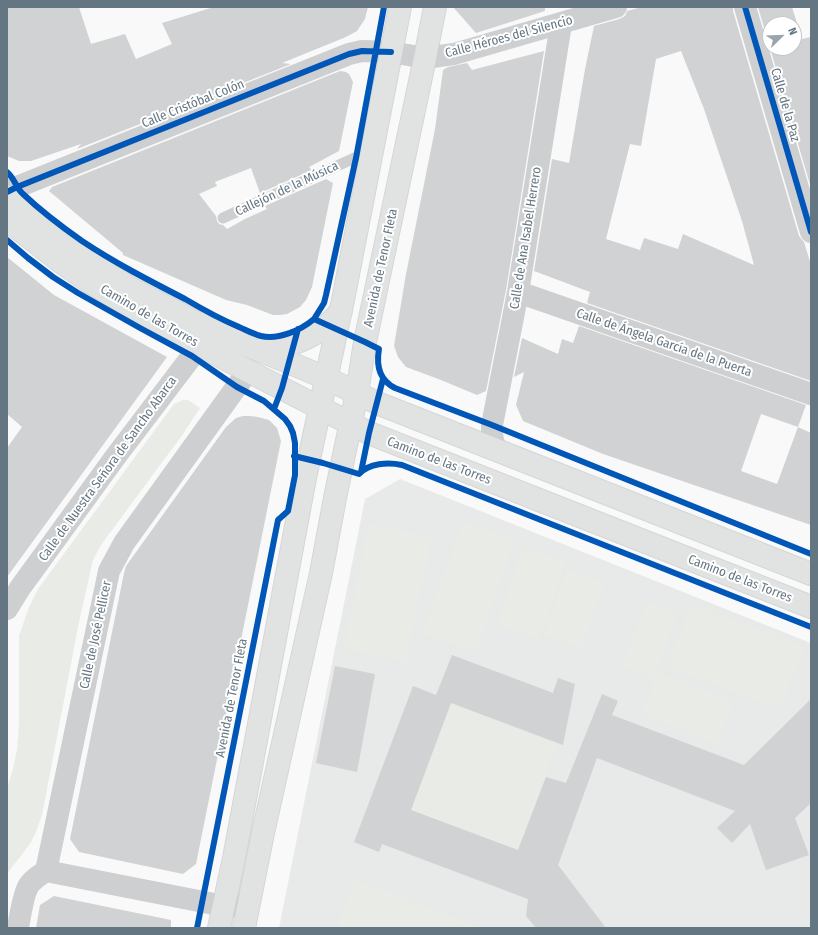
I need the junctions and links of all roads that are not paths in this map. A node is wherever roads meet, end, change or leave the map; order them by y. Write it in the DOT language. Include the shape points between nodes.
graph roads {
  1 [pos="400,7"];
  2 [pos="435,7"];
  3 [pos="616,7"];
  4 [pos="745,7"];
  5 [pos="561,24"];
  6 [pos="391,52"];
  7 [pos="425,58"];
  8 [pos="372,150"];
  9 [pos="7,192"];
  10 [pos="7,197"];
  11 [pos="224,218"];
  12 [pos="7,220"];
  13 [pos="811,232"];
  14 [pos="518,292"];
  15 [pos="341,311"];
  16 [pos="204,337"];
  17 [pos="264,351"];
  18 [pos="248,371"];
  19 [pos="326,378"];
  20 [pos="357,393"];
  21 [pos="811,394"];
  22 [pos="320,408"];
  23 [pos="350,424"];
  24 [pos="497,450"];
  25 [pos="811,574"];
  26 [pos="811,607"];
  27 [pos="7,609"];
  28 [pos="46,871"];
  29 [pos="249,902"];
  30 [pos="224,906"];
  31 [pos="18,928"];
  32 [pos="219,928"];
  33 [pos="244,928"];
  1 -- 6 [label="main road"];
  2 -- 7 [label="main road, Avenida de Tenor Fleta"];
  3 -- 5 [label="street, Calle Héroes del Silencio"];
  4 -- 13 [label="street, Calle de la Paz"];
  5 -- 7 [label="street, Calle Héroes del Silencio" via="454,54"];
  5 -- 14 [label="street, Calle de Ana Isabel Herrero"];
  6 -- 7 [label="street, Calle Cristóbal Colón"];
  6 -- 8 [label="main road"];
  6 -- 9 [label="street, Calle Cristóbal Colón" via="362,51 349,54"];
  7 -- 20 [label="main road, Avenida de Tenor Fleta" via="365,342"];
  8 -- 11 [label="lane, Callejón de la Música"];
  8 -- 15 [label="main road"];
  10 -- 16 [label="main road, Camino de las Torres" via="88,261"];
  12 -- 16 [label="main road, Camino de las Torres" via="88,281"];
  14 -- 21 [label="street, Calle de Ángela García de la Puerta"];
  14 -- 24 [label="street, Calle de Ana Isabel Herrero" via="492,425 492,440"];
  15 -- 17 [label="main road" via="313,335 284,347"];
  15 -- 19 [label="main road"];
  16 -- 17 [label="main road, Camino de las Torres"];
  16 -- 18 [label="main road, Camino de las Torres"];
  16 -- 27 [label="street, Calle de Nuestra Señora de Sancho Abarca"];
  17 -- 19 [label="main road, Camino de las Torres"];
  18 -- 22 [label="main road, Camino de las Torres"];
  18 -- 28 [label="street, Calle de José Pellicer" via="124,543 109,571"];
  19 -- 20 [label="main road, Camino de las Torres"];
  19 -- 22 [label="main road"];
  20 -- 23 [label="main road, Avenida de Tenor Fleta"];
  20 -- 24 [label="main road, Camino de las Torres"];
  22 -- 23 [label="main road, Camino de las Torres"];
  22 -- 30 [label="main road"];
  23 -- 26 [label="main road, Camino de las Torres" via="382,439"];
  23 -- 29 [label="main road, Avenida de Tenor Fleta" via="321,573"];
  24 -- 25 [label="main road, Camino de las Torres"];
  28 -- 30 [label="street"];
  28 -- 31 [label="street" via="28,885"];
  29 -- 30 [label="street" via="239,906"];
  29 -- 33 [label="main road, Avenida de Tenor Fleta"];
  30 -- 32 [label="main road"];
}
